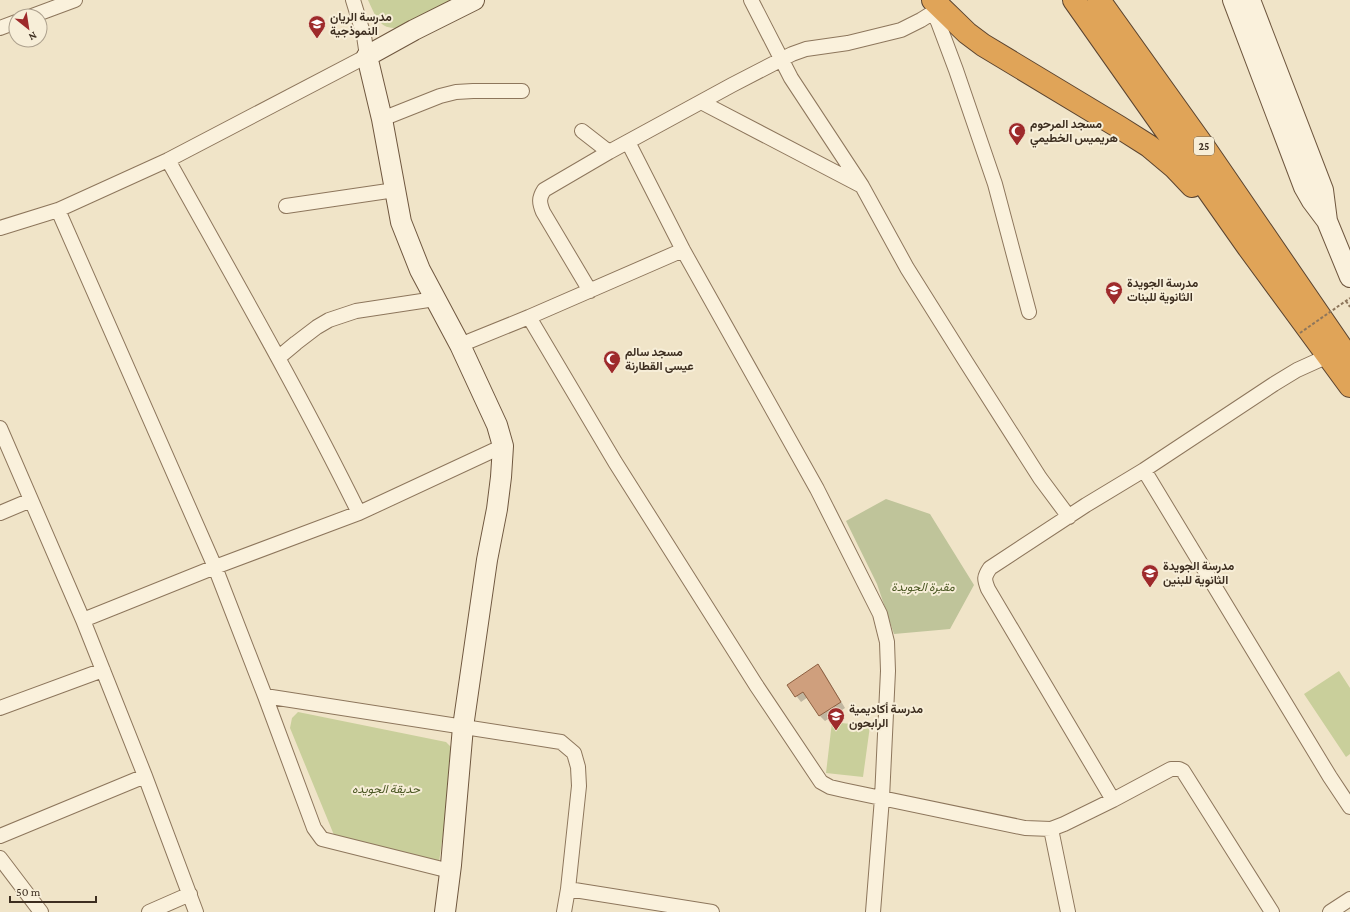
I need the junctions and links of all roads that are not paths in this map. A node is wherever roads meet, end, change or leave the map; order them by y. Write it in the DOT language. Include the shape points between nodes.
graph roads {
  1 [pos="353,0"];
  2 [pos="474,0"];
  3 [pos="751,0"];
  4 [pos="1074,0"];
  5 [pos="1099,0"];
  6 [pos="1233,0"];
  7 [pos="1250,0"];
  8 [pos="68,1"];
  9 [pos="935,6"];
  10 [pos="48,9"];
  11 [pos="367,56"];
  12 [pos="781,60"];
  13 [pos="522,91"];
  14 [pos="701,102"];
  15 [pos="382,119"];
  16 [pos="582,131"];
  17 [pos="628,142"];
  18 [pos="608,152"];
  19 [pos="168,160"];
  20 [pos="862,186"];
  21 [pos="395,190"];
  22 [pos="286,206"];
  23 [pos="58,210"];
  24 [pos="1327,221"];
  25 [pos="0,228"];
  26 [pos="1248,247"];
  27 [pos="684,250"];
  28 [pos="1350,277"];
  29 [pos="590,291"];
  30 [pos="435,299"];
  31 [pos="1029,312"];
  32 [pos="530,317"];
  33 [pos="460,345"];
  34 [pos="1328,356"];
  35 [pos="278,358"];
  36 [pos="1350,360"];
  37 [pos="1350,386"];
  38 [pos="0,428"];
  39 [pos="502,446"];
  40 [pos="1144,470"];
  41 [pos="31,500"];
  42 [pos="0,513"];
  43 [pos="359,513"];
  44 [pos="1069,517"];
  45 [pos="215,567"];
  46 [pos="83,620"];
  47 [pos="103,670"];
  48 [pos="265,696"];
  49 [pos="0,708"];
  50 [pos="463,727"];
  51 [pos="145,776"];
  52 [pos="882,798"];
  53 [pos="1113,800"];
  54 [pos="1350,807"];
  55 [pos="1051,829"];
  56 [pos="0,836"];
  57 [pos="0,858"];
  58 [pos="450,871"];
  59 [pos="568,889"];
  60 [pos="190,894"];
  61 [pos="1350,899"];
  62 [pos="37,911"];
  63 [pos="149,912"];
  64 [pos="196,912"];
  65 [pos="445,912"];
  66 [pos="564,912"];
  67 [pos="712,912"];
  68 [pos="873,912"];
  69 [pos="1068,912"];
  70 [pos="1272,912"];
  71 [pos="1330,912"];
  1 -- 11 [label="street"];
  2 -- 11 [label="street"];
  3 -- 12 [label="street"];
  4 -- 26 [label="highway, 25"];
  5 -- 36 [label="highway, 25" via="1204,147"];
  6 -- 24 [label="street" via="1304,187"];
  7 -- 24 [label="street" via="1323,190"];
  8 -- 10 [label="street"];
  9 -- 12 [label="street" via="920,20 901,30 848,43 806,49"];
  9 -- 26 [label="highway" via="983,45 1149,146 1174,167"];
  9 -- 31 [label="street" via="938,22 995,184"];
  11 -- 15 [label="street"];
  11 -- 19 [label="street"];
  12 -- 14 [label="street"];
  12 -- 20 [label="street"];
  13 -- 15 [label="street" via="456,92"];
  14 -- 17 [label="street"];
  14 -- 20 [label="street"];
  15 -- 21 [label="street"];
  16 -- 18 [label="street"];
  17 -- 18 [label="street"];
  17 -- 27 [label="street"];
  18 -- 29 [label="street" via="544,190 539,197 543,212"];
  19 -- 23 [label="street"];
  19 -- 35 [label="street"];
  20 -- 44 [label="street" via="907,268 1040,478"];
  21 -- 22 [label="street"];
  21 -- 30 [label="street" via="401,222 420,270"];
  23 -- 25 [label="street"];
  23 -- 45 [label="street"];
  24 -- 28 [label="street"];
  26 -- 34 [label="highway, 25"];
  27 -- 29 [label="street"];
  27 -- 52 [label="street" via="817,489 880,614 887,642 888,671"];
  29 -- 32 [label="street"];
  30 -- 33 [label="street"];
  30 -- 35 [label="street" via="356,311 329,320"];
  32 -- 33 [label="street"];
  32 -- 52 [label="street" via="615,462 812,771 821,782 830,787"];
  33 -- 39 [label="street" via="497,425"];
  34 -- 37 [label="highway, 25"];
  34 -- 40 [label="street" via="1274,384"];
  35 -- 43 [label="street" via="332,457"];
  38 -- 41 [label="street"];
  39 -- 43 [label="street"];
  39 -- 50 [label="street" via="497,509 487,560"];
  40 -- 44 [label="street"];
  40 -- 54 [label="street"];
  41 -- 42 [label="street"];
  41 -- 46 [label="street"];
  43 -- 45 [label="street"];
  44 -- 53 [label="street" via="990,568 985,580"];
  45 -- 46 [label="street"];
  45 -- 48 [label="street"];
  46 -- 47 [label="street"];
  47 -- 49 [label="street"];
  47 -- 51 [label="street"];
  48 -- 50 [label="street"];
  48 -- 58 [label="street" via="314,828 322,839"];
  50 -- 58 [label="street"];
  50 -- 59 [label="street" via="561,742 574,753 579,786"];
  51 -- 56 [label="street"];
  51 -- 60 [label="street"];
  52 -- 55 [label="street" via="1025,828"];
  52 -- 68 [label="street"];
  53 -- 55 [label="street"];
  53 -- 70 [label="street" via="1171,769 1183,771"];
  55 -- 69 [label="street"];
  57 -- 62 [label="street"];
  58 -- 65 [label="street"];
  59 -- 66 [label="street"];
  59 -- 67 [label="street"];
  60 -- 63 [label="street"];
  60 -- 64 [label="street"];
  61 -- 71 [label="street"];
}
